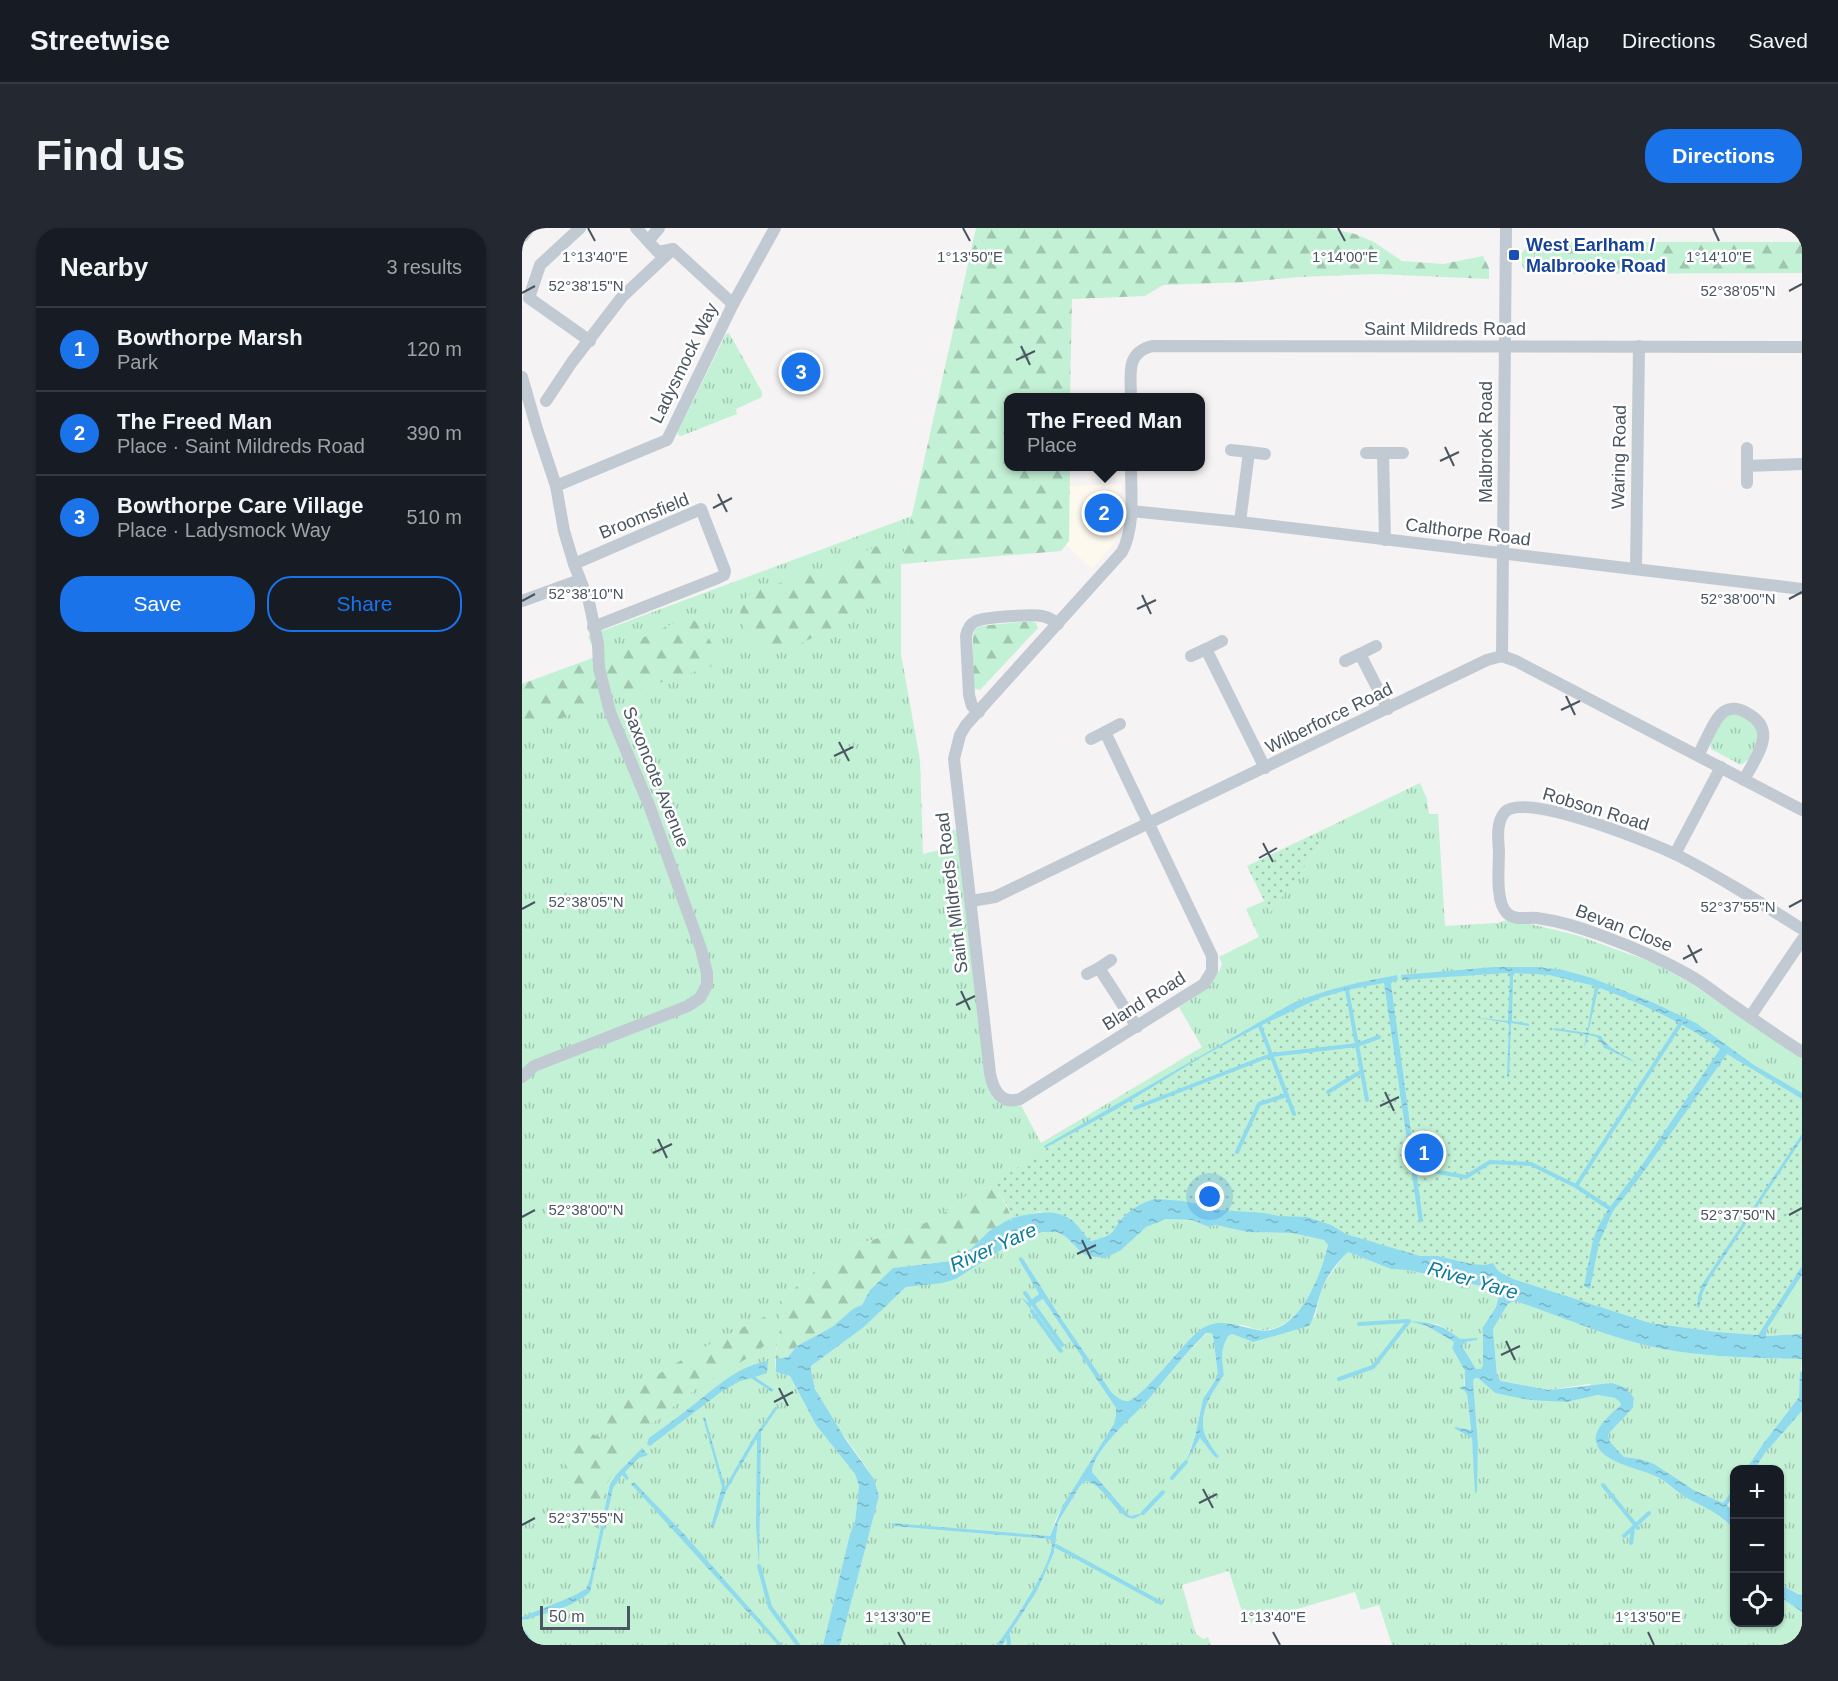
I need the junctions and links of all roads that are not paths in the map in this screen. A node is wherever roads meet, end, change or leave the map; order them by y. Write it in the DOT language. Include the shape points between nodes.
graph roads {
  1 [pos="529,228"];
  2 [pos="580,228"];
  3 [pos="636,228"];
  4 [pos="659,228"];
  5 [pos="775,228"];
  6 [pos="1506,228"];
  7 [pos="522,237"];
  8 [pos="648,241"];
  9 [pos="673,249"];
  10 [pos="733,304"];
  11 [pos="590,340"];
  12 [pos="1639,346"];
  13 [pos="1505,347"];
  14 [pos="1802,347"];
  15 [pos="522,377"];
  16 [pos="1131,393"];
  17 [pos="546,401"];
  18 [pos="1747,448"];
  19 [pos="1231,450"];
  20 [pos="1248,452"];
  21 [pos="1366,453"];
  22 [pos="1383,453"];
  23 [pos="1403,453"];
  24 [pos="1265,454"];
  25 [pos="1802,464"];
  26 [pos="1747,466"];
  27 [pos="1131,471"];
  28 [pos="1747,483"];
  29 [pos="556,486"];
  30 [pos="1131,511"];
  31 [pos="1240,522"];
  32 [pos="1384,540"];
  33 [pos="1503,554"];
  34 [pos="574,564"];
  35 [pos="1636,569"];
  36 [pos="580,580"];
  37 [pos="1802,589"];
  38 [pos="522,601"];
  39 [pos="1058,624"];
  40 [pos="593,627"];
  41 [pos="1222,641"];
  42 [pos="1376,646"];
  43 [pos="1206,649"];
  44 [pos="1360,654"];
  45 [pos="1191,656"];
  46 [pos="1502,656"];
  47 [pos="1345,661"];
  48 [pos="1388,709"];
  49 [pos="979,712"];
  50 [pos="1120,724"];
  51 [pos="1105,732"];
  52 [pos="1091,739"];
  53 [pos="1698,755"];
  54 [pos="1721,767"];
  55 [pos="1265,768"];
  56 [pos="1744,780"];
  57 [pos="1802,810"];
  58 [pos="1149,824"];
  59 [pos="1675,854"];
  60 [pos="971,901"];
  61 [pos="1508,915"];
  62 [pos="1802,929"];
  63 [pos="1802,940"];
  64 [pos="1111,960"];
  65 [pos="1099,968"];
  66 [pos="1087,974"];
  67 [pos="1750,1017"];
  68 [pos="1137,1028"];
  69 [pos="1802,1052"];
  70 [pos="522,1077"];
  71 [pos="1014,1101"];
  1 -- 7 [label="street"];
  2 -- 11 [label="street" via="540,265 529,298"];
  3 -- 8 [label="street"];
  4 -- 8 [label="street"];
  5 -- 10 [label="street, Ladysmock Way"];
  6 -- 13 [label="street, Malbrook Road"];
  8 -- 9 [label="street" via="658,252"];
  9 -- 10 [label="street"];
  9 -- 11 [label="street" via="622,297"];
  10 -- 29 [label="street, Ladysmock Way" via="667,440"];
  11 -- 17 [label="street"];
  12 -- 13 [label="street, Saint Mildreds Road"];
  12 -- 14 [label="street, Saint Mildreds Road"];
  12 -- 35 [label="street, Waring Road"];
  13 -- 16 [label="street, Saint Mildreds Road" via="1152,346 1143,348 1132,361"];
  13 -- 33 [label="street, Malbrook Road"];
  15 -- 29 [label="street, Saxoncote Avenue"];
  18 -- 26 [label="street"];
  19 -- 20 [label="street"];
  20 -- 24 [label="street"];
  20 -- 31 [label="street"];
  21 -- 22 [label="street"];
  22 -- 23 [label="street"];
  22 -- 32 [label="street"];
  25 -- 26 [label="street"];
  26 -- 28 [label="street"];
  27 -- 30 [label="street, Saint Mildreds Road"];
  29 -- 34 [label="street, Saxoncote Avenue"];
  30 -- 31 [label="street, Calthorpe Road"];
  30 -- 39 [label="street, Saint Mildreds Road" via="1122,552"];
  31 -- 32 [label="street, Calthorpe Road"];
  32 -- 33 [label="street, Calthorpe Road"];
  33 -- 35 [label="street, Calthorpe Road"];
  33 -- 46 [label="street, Malbrook Road"];
  34 -- 36 [label="street, Saxoncote Avenue"];
  34 -- 40 [label="street, Broomsfield" via="701,509 725,571 718,578"];
  35 -- 37 [label="street, Calthorpe Road"];
  36 -- 38 [label="street"];
  36 -- 40 [label="street, Saxoncote Avenue"];
  39 -- 49 [label="street, Saint Mildreds Road"];
  39 -- 49 [label="street" via="1033,615 983,619 971,624 966,636 969,695"];
  40 -- 70 [label="street, Saxoncote Avenue" via="610,712 649,805 701,949 706,985 700,998 688,1006 534,1066"];
  41 -- 43 [label="street"];
  42 -- 44 [label="street"];
  43 -- 45 [label="street"];
  43 -- 55 [label="street"];
  44 -- 47 [label="street"];
  44 -- 48 [label="street"];
  46 -- 48 [label="street, Wilberforce Road"];
  46 -- 53 [label="street"];
  48 -- 55 [label="street, Wilberforce Road"];
  49 -- 60 [label="street, Saint Mildreds Road" via="960,735 954,759"];
  50 -- 51 [label="street"];
  51 -- 52 [label="street"];
  51 -- 58 [label="street, Bland Road"];
  53 -- 54 [label="street"];
  53 -- 56 [label="street" via="1725,711 1745,711 1763,726 1765,735"];
  54 -- 56 [label="street"];
  54 -- 59 [label="street"];
  55 -- 58 [label="street, Wilberforce Road"];
  56 -- 57 [label="street"];
  58 -- 60 [label="street, Wilberforce Road" via="995,897"];
  58 -- 68 [label="street, Bland Road" via="1212,956 1212,971 1204,984"];
  59 -- 61 [label="street, Robson Road" via="1561,813 1514,806 1505,812 1498,831 1501,905"];
  59 -- 62 [label="street, Robson Road"];
  60 -- 71 [label="street, Saint Mildreds Road" via="993,1087 998,1095"];
  61 -- 67 [label="street, Bevan Close" via="1561,923 1647,953 1692,976"];
  63 -- 67 [label="street"];
  64 -- 65 [label="street"];
  65 -- 66 [label="street"];
  65 -- 68 [label="street"];
  67 -- 69 [label="street, Bevan Close"];
  68 -- 71 [label="street, Bland Road"];
}
